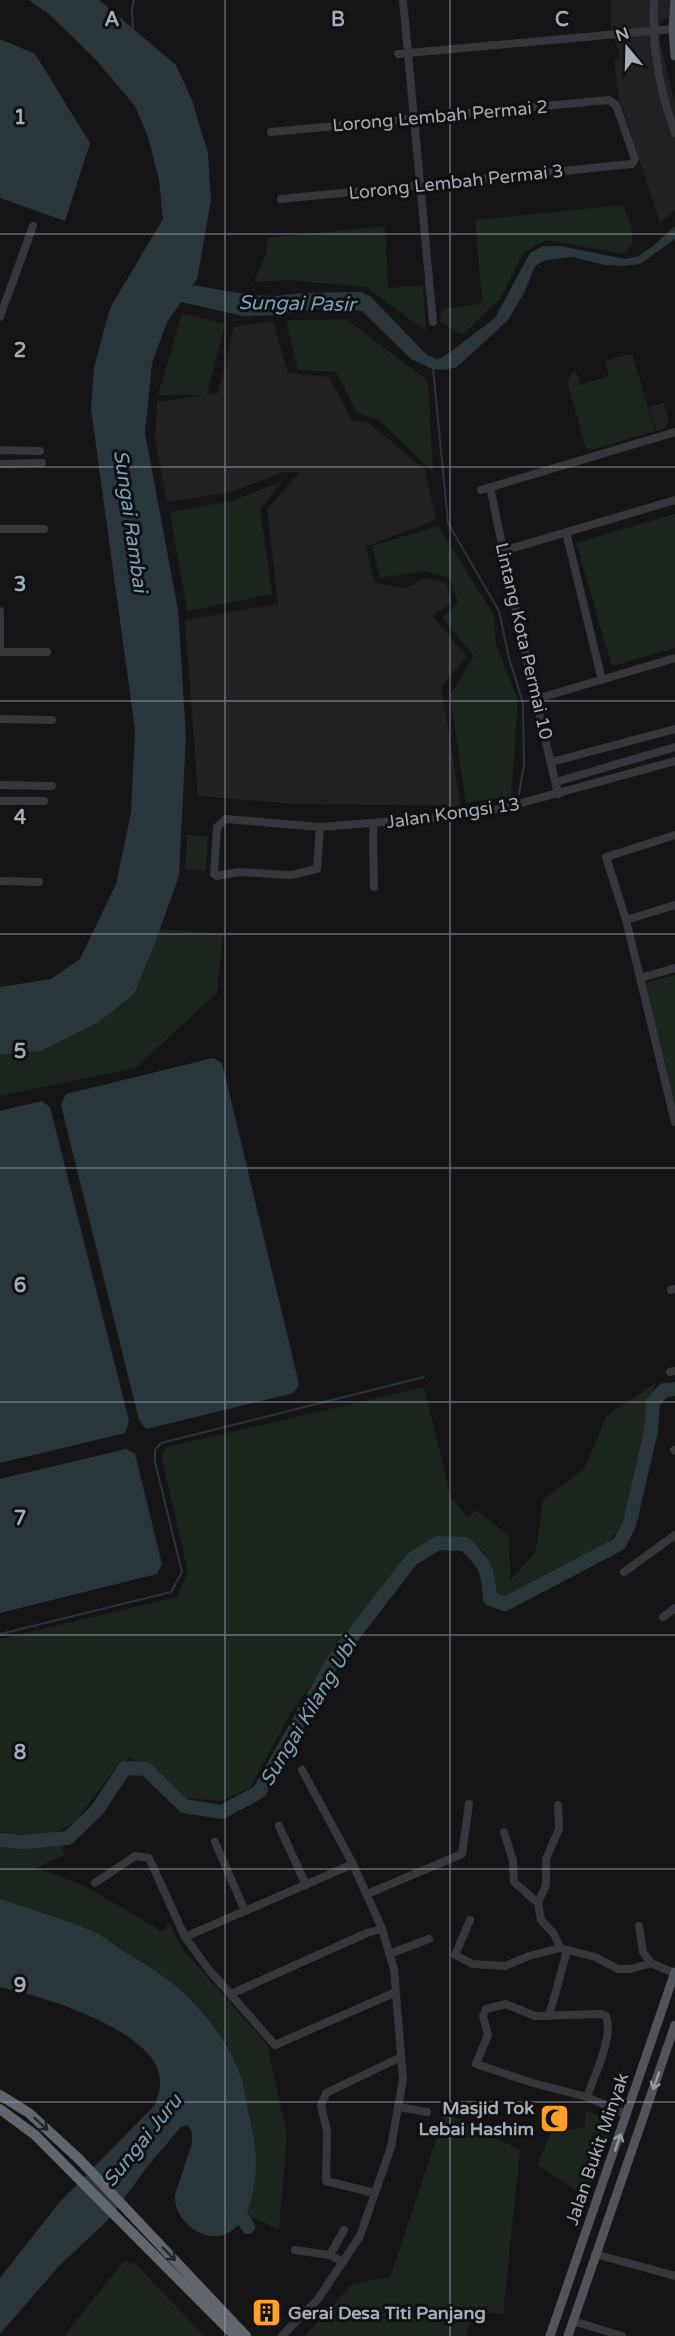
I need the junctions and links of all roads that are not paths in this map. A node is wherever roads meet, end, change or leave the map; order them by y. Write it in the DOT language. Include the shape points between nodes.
graph roads {
  1 [pos="403,0"];
  2 [pos="654,0"];
  3 [pos="675,0"];
  4 [pos="673,29"];
  5 [pos="653,30"];
  6 [pos="408,53"];
  7 [pos="398,54"];
  8 [pos="675,57"];
  9 [pos="414,119"];
  10 [pos="271,132"];
  11 [pos="675,133"];
  12 [pos="632,164"];
  13 [pos="420,185"];
  14 [pos="280,199"];
  15 [pos="33,226"];
  16 [pos="0,317"];
  17 [pos="433,322"];
  18 [pos="675,432"];
  19 [pos="0,450"];
  20 [pos="40,451"];
  21 [pos="0,464"];
  22 [pos="42,464"];
  23 [pos="490,487"];
  24 [pos="481,490"];
  25 [pos="675,500"];
  26 [pos="44,529"];
  27 [pos="0,530"];
  28 [pos="566,532"];
  29 [pos="503,551"];
  30 [pos="0,611"];
  31 [pos="0,652"];
  32 [pos="47,652"];
  33 [pos="675,658"];
  34 [pos="602,680"];
  35 [pos="536,699"];
  36 [pos="0,719"];
  37 [pos="52,720"];
  38 [pos="675,729"];
  39 [pos="675,748"];
  40 [pos="675,760"];
  41 [pos="551,762"];
  42 [pos="556,782"];
  43 [pos="0,785"];
  44 [pos="52,786"];
  45 [pos="558,794"];
  46 [pos="0,801"];
  47 [pos="44,801"];
  48 [pos="373,824"];
  49 [pos="320,827"];
  50 [pos="675,835"];
  51 [pos="0,881"];
  52 [pos="39,882"];
  53 [pos="374,887"];
  54 [pos="675,905"];
  55 [pos="626,920"];
  56 [pos="675,968"];
  57 [pos="640,978"];
  58 [pos="675,1122"];
  59 [pos="675,1535"];
  60 [pos="624,1572"];
  61 [pos="675,1608"];
  62 [pos="663,1617"];
  63 [pos="302,1770"];
  64 [pos="469,1804"];
  65 [pos="558,1805"];
  66 [pos="279,1826"];
  67 [pos="504,1832"];
  68 [pos="215,1842"];
  69 [pos="353,1864"];
  70 [pos="95,1883"];
  71 [pos="306,1885"];
  72 [pos="367,1894"];
  73 [pos="538,1903"];
  74 [pos="245,1911"];
  75 [pos="470,1920"];
  76 [pos="639,1926"];
  77 [pos="382,1929"];
  78 [pos="185,1937"];
  79 [pos="429,1939"];
  80 [pos="563,1950"];
  81 [pos="389,1954"];
  82 [pos="651,1963"];
  83 [pos="675,1972"];
  84 [pos="396,1992"];
  85 [pos="231,1994"];
  86 [pos="549,2016"];
  87 [pos="675,2025"];
  88 [pos="401,2057"];
  89 [pos="0,2095"];
  90 [pos="587,2097"];
  91 [pos="398,2107"];
  92 [pos="0,2109"];
  93 [pos="427,2112"];
  94 [pos="626,2114"];
  95 [pos="375,2193"];
  96 [pos="344,2230"];
  97 [pos="580,2249"];
  98 [pos="295,2250"];
  99 [pos="595,2254"];
  100 [pos="330,2255"];
  101 [pos="343,2262"];
  102 [pos="573,2270"];
  103 [pos="589,2272"];
  104 [pos="675,2276"];
  105 [pos="573,2321"];
  106 [pos="235,2336"];
  107 [pos="246,2336"];
  108 [pos="282,2336"];
  109 [pos="550,2336"];
  110 [pos="568,2336"];
  111 [pos="622,2336"];
  1 -- 6 [label="street"];
  2 -- 5 [label="street"];
  3 -- 4 [label="main road"];
  4 -- 5 [label="street"];
  4 -- 8 [label="main road"];
  5 -- 6 [label="street"];
  5 -- 11 [label="street" via="662,94"];
  6 -- 7 [label="street"];
  6 -- 9 [label="street"];
  9 -- 10 [label="street, Lorong Lembah Permai 2"];
  9 -- 12 [label="street, Lorong Lembah Permai 2" via="609,100 616,105 635,159"];
  9 -- 13 [label="street"];
  12 -- 13 [label="street, Lorong Lembah Permai 3"];
  13 -- 14 [label="street, Lorong Lembah Permai 3"];
  13 -- 17 [label="street"];
  15 -- 16 [label="street"];
  18 -- 23 [label="street"];
  19 -- 20 [label="street"];
  21 -- 22 [label="street"];
  23 -- 24 [label="street"];
  23 -- 29 [label="street, Lintang Kota Permai 10"];
  25 -- 28 [label="street"];
  26 -- 27 [label="street"];
  28 -- 29 [label="street"];
  28 -- 34 [label="street"];
  29 -- 35 [label="street, Lintang Kota Permai 10"];
  30 -- 31 [label="street"];
  31 -- 32 [label="street"];
  33 -- 34 [label="street"];
  34 -- 35 [label="street"];
  35 -- 41 [label="street, Lintang Kota Permai 10"];
  36 -- 37 [label="street"];
  38 -- 41 [label="street"];
  39 -- 42 [label="street"];
  40 -- 45 [label="street, Jalan Kongsi 13"];
  41 -- 42 [label="street, Lintang Kota Permai 10"];
  42 -- 45 [label="street, Lintang Kota Permai 10"];
  43 -- 44 [label="street"];
  45 -- 48 [label="street, Jalan Kongsi 13" via="499,809"];
  46 -- 47 [label="street"];
  48 -- 49 [label="street, Jalan Kongsi 13"];
  48 -- 53 [label="street"];
  49 -- 49 [label="street, Jalan Kongsi 13" via="226,819 217,828 214,874 291,875 317,869"];
  50 -- 55 [label="street" via="606,857"];
  51 -- 52 [label="street"];
  54 -- 55 [label="street"];
  55 -- 57 [label="street"];
  56 -- 57 [label="street"];
  57 -- 58 [label="street"];
  59 -- 60 [label="street"];
  61 -- 62 [label="street"];
  63 -- 69 [label="street"];
  64 -- 72 [label="street" via="462,1854"];
  65 -- 73 [label="street" via="559,1829 546,1860 546,1885"];
  66 -- 71 [label="street"];
  67 -- 73 [label="street" via="513,1861 514,1882"];
  68 -- 74 [label="street"];
  69 -- 71 [label="street"];
  69 -- 72 [label="street"];
  70 -- 78 [label="street" via="135,1856 149,1858"];
  71 -- 74 [label="street"];
  72 -- 77 [label="street"];
  73 -- 80 [label="street" via="541,1920"];
  74 -- 78 [label="street"];
  75 -- 80 [label="street" via="455,1955 473,1964 505,1966"];
  76 -- 82 [label="street" via="643,1952"];
  77 -- 81 [label="street"];
  77 -- 85 [label="street"];
  78 -- 85 [label="street"];
  79 -- 81 [label="street"];
  80 -- 82 [label="street" via="595,1957 618,1969"];
  80 -- 86 [label="street"];
  81 -- 84 [label="street"];
  82 -- 83 [label="street"];
  83 -- 94 [label="main road, Jalan Bukit Minyak"];
  84 -- 85 [label="street" via="275,2045"];
  84 -- 88 [label="street"];
  86 -- 90 [label="street" via="601,2014 609,2022 603,2054"];
  86 -- 90 [label="street" via="536,2016 506,2004 486,2009 483,2016 488,2035 476,2064"];
  87 -- 99 [label="main road, Jalan Bukit Minyak, one-way"];
  88 -- 91 [label="street" via="403,2079"];
  88 -- 95 [label="street" via="326,2093 321,2106 327,2130 326,2181"];
  89 -- 107 [label="highway, one-way" via="29,2113 79,2158"];
  90 -- 94 [label="street"];
  91 -- 93 [label="street"];
  91 -- 95 [label="street" via="391,2147"];
  92 -- 106 [label="highway" via="25,2126"];
  97 -- 94 [label="main road, Jalan Bukit Minyak, one-way"];
  95 -- 101 [label="street" via="360,2236"];
  96 -- 100 [label="street"];
  97 -- 99 [label="main road" via="583,2255"];
  97 -- 102 [label="main road, Jalan Bukit Minyak"];
  98 -- 100 [label="street"];
  99 -- 103 [label="main road, Jalan Bukit Minyak"];
  99 -- 104 [label="street"];
  100 -- 101 [label="street"];
  101 -- 108 [label="street" via="318,2299"];
  102 -- 103 [label="main road" via="582,2267"];
  102 -- 109 [label="main road, Jalan Bukit Minyak"];
  103 -- 105 [label="main road, Jalan Bukit Minyak"];
  105 -- 110 [label="main road, Jalan Bukit Minyak"];
  105 -- 111 [label="street"];
}
